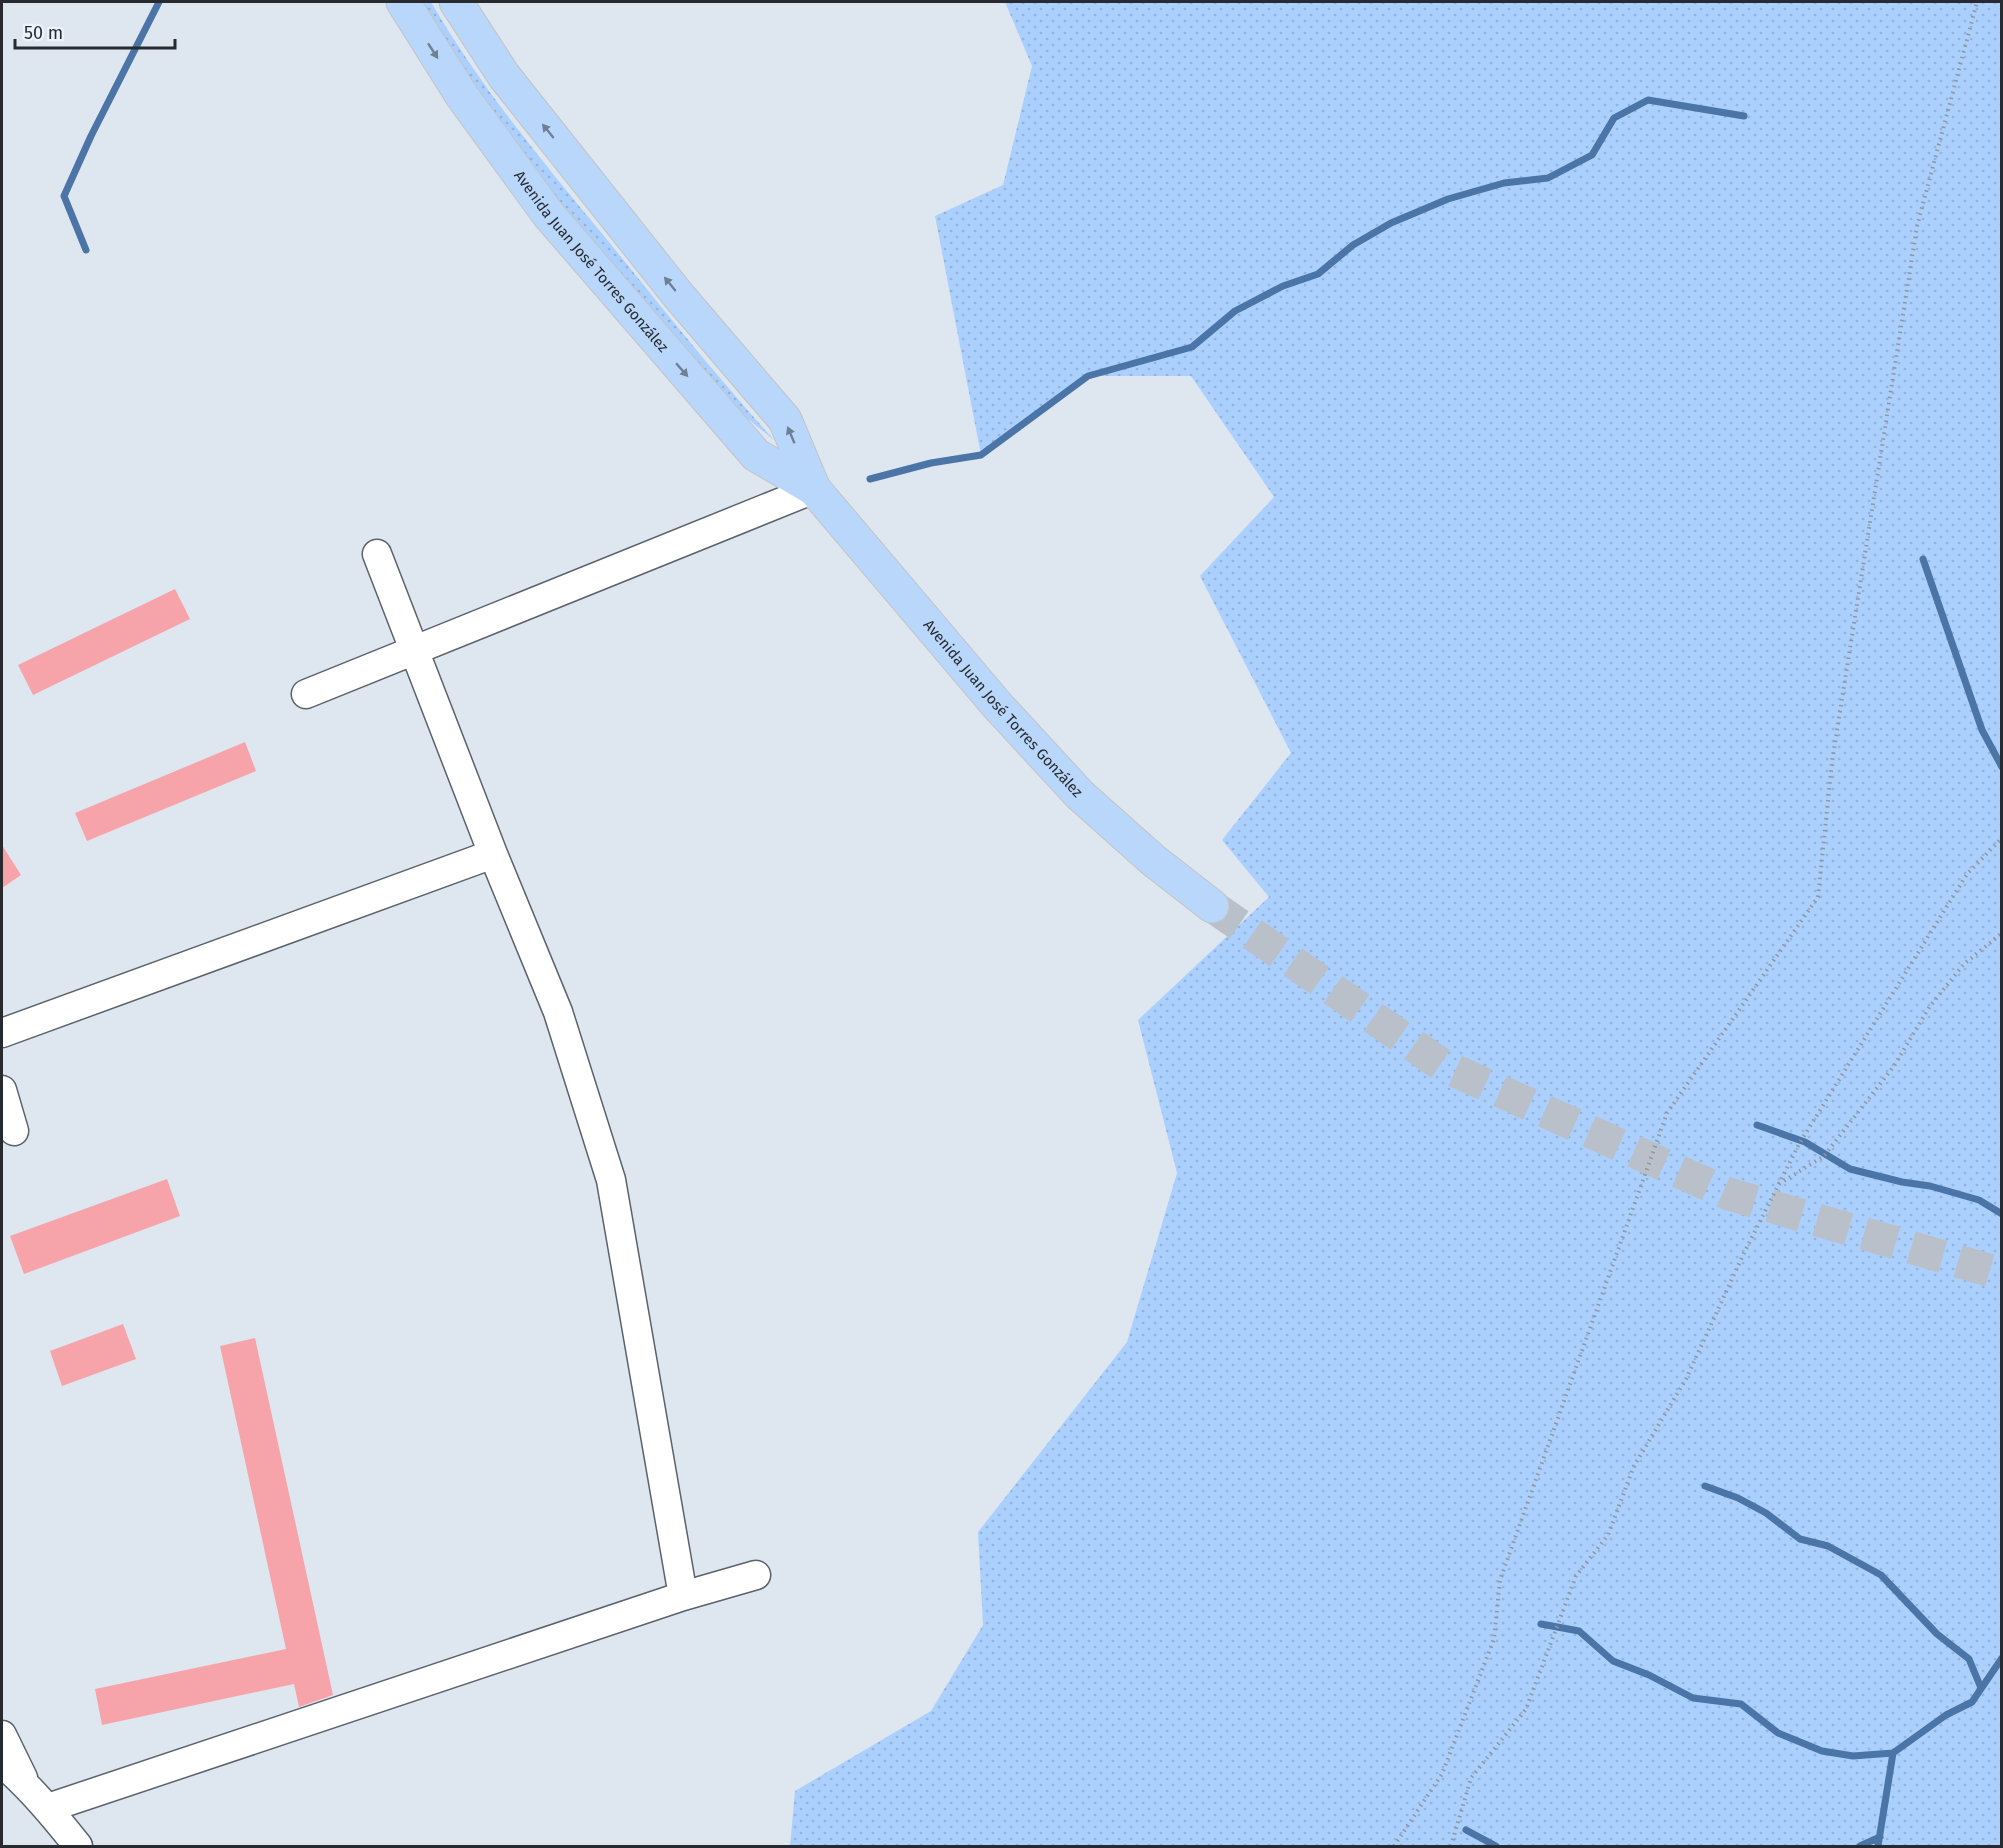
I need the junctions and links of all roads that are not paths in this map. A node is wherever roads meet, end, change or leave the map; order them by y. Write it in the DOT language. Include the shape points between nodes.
graph roads {
  1 [pos="403,2"];
  2 [pos="456,2"];
  3 [pos="814,489"];
  4 [pos="377,554"];
  5 [pos="415,651"];
  6 [pos="306,694"];
  7 [pos="493,854"];
  8 [pos="1212,906"];
  9 [pos="2,1034"];
  10 [pos="2,1090"];
  11 [pos="14,1131"];
  12 [pos="756,1575"];
  13 [pos="683,1596"];
  14 [pos="2,1735"];
  15 [pos="2,1763"];
  16 [pos="25,1783"];
  17 [pos="48,1808"];
  18 [pos="78,1846"];
  1 -- 3 [label="main road, Avenida Juan José Torres González, one-way" via="462,96 548,214 756,455"];
  3 -- 2 [label="main road, Avenida Juan José Torres González, one-way" via="784,420 678,295 504,76"];
  3 -- 5 [label="street"];
  3 -- 8 [label="main road, Avenida Juan José Torres González" via="997,705 1080,795"];
  4 -- 5 [label="street"];
  5 -- 6 [label="street"];
  5 -- 7 [label="street"];
  7 -- 9 [label="street"];
  7 -- 13 [label="street" via="558,1012 611,1180"];
  10 -- 11 [label="street"];
  12 -- 13 [label="street"];
  13 -- 17 [label="street"];
  14 -- 16 [label="street"];
  15 -- 16 [label="street"];
  16 -- 17 [label="street"];
  17 -- 18 [label="street"];
}
